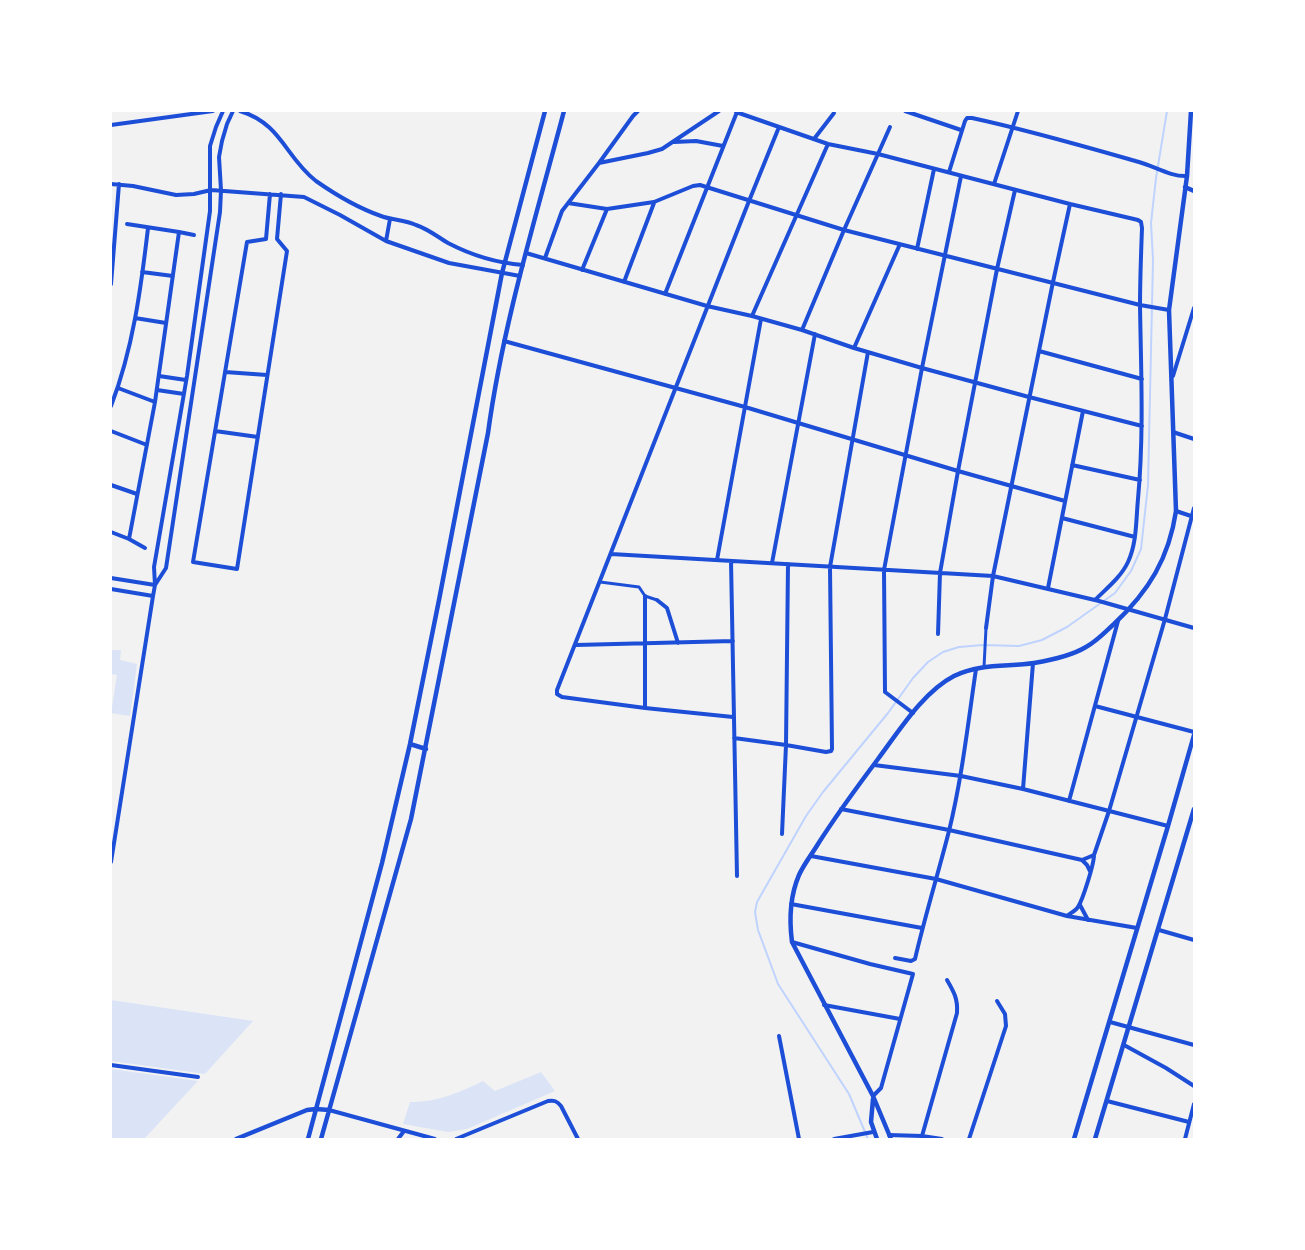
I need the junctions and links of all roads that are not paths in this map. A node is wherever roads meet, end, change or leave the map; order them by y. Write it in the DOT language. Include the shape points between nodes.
graph roads {
  1 [pos="213,111"];
  2 [pos="223,111"];
  3 [pos="233,111"];
  4 [pos="240,111"];
  5 [pos="545,111"];
  6 [pos="564,111"];
  7 [pos="638,111"];
  8 [pos="719,111"];
  9 [pos="905,111"];
  10 [pos="1018,111"];
  11 [pos="1191,111"];
  12 [pos="736,112"];
  13 [pos="834,113"];
  14 [pos="111,125"];
  15 [pos="780,127"];
  16 [pos="890,127"];
  17 [pos="1013,127"];
  18 [pos="961,130"];
  19 [pos="814,139"];
  20 [pos="674,142"];
  21 [pos="828,144"];
  22 [pos="723,146"];
  23 [pos="878,154"];
  24 [pos="600,163"];
  25 [pos="934,169"];
  26 [pos="949,172"];
  27 [pos="961,176"];
  28 [pos="1176,176"];
  29 [pos="1187,176"];
  30 [pos="1194,179"];
  31 [pos="111,184"];
  32 [pos="119,184"];
  33 [pos="994,184"];
  34 [pos="707,187"];
  35 [pos="1185,187"];
  36 [pos="211,190"];
  37 [pos="221,190"];
  38 [pos="1015,190"];
  39 [pos="1194,190"];
  40 [pos="270,194"];
  41 [pos="281,194"];
  42 [pos="749,201"];
  43 [pos="654,202"];
  44 [pos="568,203"];
  45 [pos="1070,204"];
  46 [pos="607,209"];
  47 [pos="796,215"];
  48 [pos="390,219"];
  49 [pos="127,224"];
  50 [pos="148,228"];
  51 [pos="844,230"];
  52 [pos="180,232"];
  53 [pos="194,234"];
  54 [pos="386,241"];
  55 [pos="900,244"];
  56 [pos="917,249"];
  57 [pos="526,253"];
  58 [pos="944,256"];
  59 [pos="545,258"];
  60 [pos="505,264"];
  61 [pos="523,265"];
  62 [pos="997,269"];
  63 [pos="582,270"];
  64 [pos="142,272"];
  65 [pos="502,273"];
  66 [pos="173,276"];
  67 [pos="520,276"];
  68 [pos="624,282"];
  69 [pos="1053,282"];
  70 [pos="111,284"];
  71 [pos="665,294"];
  72 [pos="1142,305"];
  73 [pos="707,306"];
  74 [pos="1194,308"];
  75 [pos="1169,310"];
  76 [pos="752,316"];
  77 [pos="135,318"];
  78 [pos="761,319"];
  79 [pos="166,323"];
  80 [pos="802,330"];
  81 [pos="815,334"];
  82 [pos="504,340"];
  83 [pos="854,348"];
  84 [pos="1039,351"];
  85 [pos="868,352"];
  86 [pos="922,368"];
  87 [pos="225,372"];
  88 [pos="267,375"];
  89 [pos="159,376"];
  90 [pos="1142,379"];
  91 [pos="186,380"];
  92 [pos="1171,381"];
  93 [pos="975,382"];
  94 [pos="118,388"];
  95 [pos="676,388"];
  96 [pos="157,390"];
  97 [pos="184,394"];
  98 [pos="1029,397"];
  99 [pos="155,402"];
  100 [pos="111,406"];
  101 [pos="745,407"];
  102 [pos="1083,411"];
  103 [pos="798,423"];
  104 [pos="1142,426"];
  105 [pos="111,431"];
  106 [pos="215,431"];
  107 [pos="1173,432"];
  108 [pos="258,437"];
  109 [pos="852,439"];
  110 [pos="1194,439"];
  111 [pos="147,445"];
  112 [pos="906,455"];
  113 [pos="1072,465"];
  114 [pos="958,471"];
  115 [pos="1140,480"];
  116 [pos="111,484"];
  117 [pos="1011,486"];
  118 [pos="137,494"];
  119 [pos="1065,501"];
  120 [pos="1194,508"];
  121 [pos="1176,511"];
  122 [pos="1193,516"];
  123 [pos="1062,518"];
  124 [pos="111,532"];
  125 [pos="1135,537"];
  126 [pos="129,539"];
  127 [pos="145,548"];
  128 [pos="611,554"];
  129 [pos="717,560"];
  130 [pos="732,561"];
  131 [pos="772,563"];
  132 [pos="788,564"];
  133 [pos="830,567"];
  134 [pos="884,570"];
  135 [pos="940,573"];
  136 [pos="993,576"];
  137 [pos="111,578"];
  138 [pos="600,582"];
  139 [pos="155,585"];
  140 [pos="1047,588"];
  141 [pos="111,589"];
  142 [pos="153,596"];
  143 [pos="645,596"];
  144 [pos="657,600"];
  145 [pos="1097,600"];
  146 [pos="1126,608"];
  147 [pos="1165,619"];
  148 [pos="1118,620"];
  149 [pos="986,628"];
  150 [pos="1194,628"];
  151 [pos="938,634"];
  152 [pos="733,641"];
  153 [pos="678,643"];
  154 [pos="645,644"];
  155 [pos="576,645"];
  156 [pos="1033,663"];
  157 [pos="984,667"];
  158 [pos="976,669"];
  159 [pos="1095,706"];
  160 [pos="645,708"];
  161 [pos="913,713"];
  162 [pos="733,717"];
  163 [pos="1136,717"];
  164 [pos="1194,734"];
  165 [pos="734,738"];
  166 [pos="410,744"];
  167 [pos="786,745"];
  168 [pos="426,749"];
  169 [pos="874,765"];
  170 [pos="961,776"];
  171 [pos="1023,789"];
  172 [pos="1069,801"];
  173 [pos="840,809"];
  174 [pos="1194,809"];
  175 [pos="1108,811"];
  176 [pos="114,825"];
  177 [pos="1168,826"];
  178 [pos="949,830"];
  179 [pos="1188,832"];
  180 [pos="1194,833"];
  181 [pos="113,834"];
  182 [pos="782,834"];
  183 [pos="1094,855"];
  184 [pos="811,856"];
  185 [pos="1082,860"];
  186 [pos="111,862"];
  187 [pos="1090,871"];
  188 [pos="737,876"];
  189 [pos="936,879"];
  190 [pos="791,904"];
  191 [pos="1080,904"];
  192 [pos="1067,916"];
  193 [pos="1088,920"];
  194 [pos="1137,927"];
  195 [pos="922,928"];
  196 [pos="1159,930"];
  197 [pos="1194,940"];
  198 [pos="792,942"];
  199 [pos="895,958"];
  200 [pos="947,980"];
  201 [pos="997,1001"];
  202 [pos="824,1005"];
  203 [pos="900,1018"];
  204 [pos="1110,1022"];
  205 [pos="1129,1027"];
  206 [pos="779,1036"];
  207 [pos="1124,1045"];
  208 [pos="1194,1045"];
  209 [pos="111,1065"];
  210 [pos="198,1077"];
  211 [pos="1194,1086"];
  212 [pos="873,1096"];
  213 [pos="1107,1101"];
  214 [pos="1194,1104"];
  215 [pos="316,1109"];
  216 [pos="329,1110"];
  217 [pos="1189,1122"];
  218 [pos="404,1131"];
  219 [pos="871,1132"];
  220 [pos="922,1136"];
  221 [pos="890,1137"];
  222 [pos="422,1138"];
  223 [pos="236,1139"];
  224 [pos="308,1139"];
  225 [pos="321,1139"];
  226 [pos="398,1139"];
  227 [pos="435,1139"];
  228 [pos="456,1139"];
  229 [pos="578,1139"];
  230 [pos="799,1139"];
  231 [pos="834,1139"];
  232 [pos="877,1139"];
  233 [pos="942,1139"];
  234 [pos="969,1139"];
  235 [pos="1074,1139"];
  236 [pos="1095,1139"];
  237 [pos="1185,1139"];
  1 -- 14 [label="street"];
  2 -- 36 [label="street" via="210,146"];
  3 -- 37 [label="street" via="219,158"];
  4 -- 48 [label="street" via="272,129 315,180 346,200"];
  5 -- 60 [label="street"];
  6 -- 57 [label="street"];
  7 -- 24 [label="street"];
  8 -- 20 [label="street"];
  9 -- 18 [label="street"];
  10 -- 17 [label="street"];
  11 -- 29 [label="street"];
  12 -- 15 [label="street"];
  12 -- 22 [label="street"];
  13 -- 19 [label="street"];
  15 -- 19 [label="street"];
  15 -- 42 [label="street"];
  16 -- 23 [label="street"];
  17 -- 18 [label="street" via="967,118"];
  17 -- 28 [label="street"];
  17 -- 33 [label="street"];
  18 -- 26 [label="street"];
  19 -- 21 [label="street"];
  20 -- 22 [label="street"];
  20 -- 24 [label="street" via="648,153"];
  21 -- 23 [label="street"];
  21 -- 47 [label="street"];
  22 -- 34 [label="street"];
  23 -- 25 [label="street"];
  23 -- 51 [label="street"];
  24 -- 44 [label="street"];
  25 -- 26 [label="street"];
  25 -- 56 [label="street"];
  26 -- 27 [label="street"];
  27 -- 33 [label="street"];
  27 -- 58 [label="street"];
  28 -- 29 [label="street"];
  28 -- 35 [label="street"];
  29 -- 30 [label="street"];
  29 -- 35 [label="street"];
  31 -- 32 [label="street"];
  32 -- 36 [label="street" via="176,195"];
  32 -- 70 [label="street"];
  33 -- 38 [label="street"];
  34 -- 42 [label="street"];
  34 -- 43 [label="street" via="693,186"];
  34 -- 71 [label="street"];
  35 -- 39 [label="street"];
  35 -- 75 [label="street"];
  36 -- 37 [label="street"];
  36 -- 91 [label="street"];
  37 -- 40 [label="street"];
  37 -- 139 [label="street" via="166,568"];
  38 -- 45 [label="street"];
  38 -- 62 [label="street"];
  40 -- 41 [label="street"];
  40 -- 87 [label="street" via="266,239 247,242"];
  41 -- 54 [label="street" via="309,199"];
  41 -- 88 [label="street" via="277,239 287,251"];
  42 -- 47 [label="street"];
  42 -- 73 [label="street"];
  43 -- 46 [label="street"];
  43 -- 68 [label="street"];
  44 -- 46 [label="street"];
  44 -- 59 [label="street"];
  45 -- 69 [label="street"];
  45 -- 72 [label="street" via="1141,222"];
  46 -- 63 [label="street"];
  47 -- 51 [label="street"];
  47 -- 76 [label="street"];
  48 -- 54 [label="street"];
  48 -- 60 [label="street" via="417,225 449,243"];
  49 -- 50 [label="street"];
  50 -- 52 [label="street"];
  50 -- 64 [label="street"];
  51 -- 55 [label="street"];
  51 -- 80 [label="street"];
  52 -- 53 [label="street"];
  52 -- 66 [label="street"];
  54 -- 65 [label="street" via="449,263"];
  55 -- 56 [label="street"];
  55 -- 83 [label="street"];
  56 -- 58 [label="street"];
  57 -- 59 [label="street"];
  57 -- 61 [label="street"];
  58 -- 62 [label="street"];
  58 -- 86 [label="street"];
  59 -- 63 [label="street"];
  60 -- 61 [label="street"];
  60 -- 65 [label="street"];
  61 -- 67 [label="street"];
  62 -- 69 [label="street"];
  62 -- 93 [label="street"];
  63 -- 68 [label="street"];
  64 -- 66 [label="street"];
  64 -- 77 [label="street"];
  65 -- 67 [label="street"];
  65 -- 166 [label="street"];
  66 -- 79 [label="street"];
  67 -- 82 [label="street"];
  68 -- 71 [label="street"];
  69 -- 72 [label="street"];
  69 -- 84 [label="street"];
  71 -- 73 [label="street"];
  72 -- 75 [label="street"];
  72 -- 90 [label="street"];
  73 -- 76 [label="street"];
  73 -- 95 [label="street"];
  74 -- 92 [label="street"];
  75 -- 92 [label="street"];
  76 -- 78 [label="street"];
  77 -- 79 [label="street"];
  77 -- 94 [label="street"];
  78 -- 80 [label="street"];
  78 -- 101 [label="street"];
  79 -- 89 [label="street"];
  80 -- 81 [label="street"];
  81 -- 83 [label="street"];
  81 -- 103 [label="street"];
  82 -- 95 [label="street"];
  82 -- 168 [label="street"];
  83 -- 85 [label="street"];
  84 -- 90 [label="street"];
  84 -- 98 [label="street"];
  85 -- 86 [label="street"];
  85 -- 109 [label="street"];
  86 -- 93 [label="street"];
  86 -- 112 [label="street"];
  87 -- 88 [label="street"];
  87 -- 106 [label="street"];
  88 -- 108 [label="street"];
  89 -- 91 [label="street"];
  89 -- 96 [label="street"];
  90 -- 104 [label="street"];
  91 -- 97 [label="street"];
  92 -- 107 [label="street"];
  93 -- 98 [label="street"];
  93 -- 114 [label="street"];
  94 -- 99 [label="street"];
  94 -- 100 [label="street"];
  95 -- 101 [label="street"];
  95 -- 128 [label="street"];
  96 -- 97 [label="street"];
  96 -- 99 [label="street"];
  97 -- 139 [label="street" via="154,567"];
  98 -- 102 [label="street"];
  98 -- 117 [label="street"];
  99 -- 111 [label="street"];
  101 -- 103 [label="street"];
  101 -- 129 [label="street"];
  102 -- 104 [label="street"];
  102 -- 113 [label="street"];
  103 -- 109 [label="street"];
  103 -- 131 [label="street"];
  104 -- 115 [label="street"];
  105 -- 111 [label="street"];
  106 -- 108 [label="street"];
  106 -- 108 [label="street" via="193,562 237,569"];
  107 -- 110 [label="street"];
  107 -- 121 [label="street"];
  109 -- 112 [label="street"];
  109 -- 133 [label="street"];
  111 -- 118 [label="street"];
  112 -- 114 [label="street"];
  112 -- 134 [label="street"];
  113 -- 115 [label="street"];
  113 -- 119 [label="street"];
  114 -- 117 [label="street"];
  114 -- 135 [label="street"];
  115 -- 125 [label="street"];
  116 -- 118 [label="street"];
  117 -- 119 [label="street"];
  117 -- 136 [label="street"];
  118 -- 126 [label="street"];
  119 -- 123 [label="street"];
  120 -- 122 [label="street"];
  121 -- 122 [label="street"];
  121 -- 146 [label="street" via="1160,564 1147,588"];
  122 -- 147 [label="street"];
  123 -- 125 [label="street"];
  123 -- 140 [label="street"];
  124 -- 126 [label="street"];
  125 -- 145 [label="street" via="1124,570"];
  126 -- 127 [label="street"];
  128 -- 129 [label="street"];
  128 -- 138 [label="street"];
  129 -- 130 [label="street"];
  130 -- 131 [label="street"];
  130 -- 152 [label="street"];
  131 -- 132 [label="street"];
  132 -- 133 [label="street"];
  132 -- 167 [label="street"];
  133 -- 134 [label="street"];
  133 -- 167 [label="street" via="831,751"];
  134 -- 135 [label="street"];
  134 -- 161 [label="street" via="885,692"];
  135 -- 136 [label="street"];
  135 -- 151 [label="street"];
  136 -- 140 [label="street"];
  136 -- 149 [label="street"];
  137 -- 139 [label="street"];
  138 -- 143 [label="street" via="639,587"];
  138 -- 155 [label="street"];
  139 -- 142 [label="street"];
  140 -- 145 [label="street"];
  141 -- 142 [label="street"];
  142 -- 176 [label="street"];
  143 -- 144 [label="street"];
  143 -- 154 [label="street"];
  144 -- 153 [label="street" via="667,608"];
  145 -- 146 [label="street"];
  146 -- 147 [label="street"];
  146 -- 148 [label="street"];
  147 -- 150 [label="street"];
  147 -- 163 [label="street"];
  148 -- 156 [label="street" via="1086,647"];
  148 -- 159 [label="street"];
  149 -- 157 [label="street"];
  152 -- 153 [label="street"];
  152 -- 162 [label="street"];
  153 -- 154 [label="street"];
  154 -- 155 [label="street"];
  154 -- 160 [label="street"];
  155 -- 160 [label="street" via="557,694"];
  156 -- 157 [label="street"];
  156 -- 171 [label="street"];
  157 -- 158 [label="street"];
  158 -- 161 [label="street" via="942,683"];
  158 -- 170 [label="street"];
  159 -- 163 [label="street"];
  159 -- 172 [label="street"];
  160 -- 162 [label="street"];
  161 -- 169 [label="street"];
  162 -- 165 [label="street"];
  163 -- 164 [label="street"];
  163 -- 175 [label="street"];
  164 -- 177 [label="street"];
  165 -- 167 [label="street"];
  165 -- 188 [label="street"];
  166 -- 168 [label="street"];
  166 -- 215 [label="street"];
  167 -- 182 [label="street"];
  168 -- 216 [label="street" via="411,819"];
  169 -- 170 [label="street"];
  169 -- 173 [label="street"];
  170 -- 171 [label="street"];
  170 -- 178 [label="street"];
  171 -- 172 [label="street"];
  172 -- 175 [label="street"];
  173 -- 178 [label="street"];
  173 -- 184 [label="street"];
  174 -- 179 [label="street"];
  175 -- 177 [label="street"];
  175 -- 183 [label="street"];
  176 -- 181 [label="street"];
  177 -- 194 [label="street"];
  178 -- 185 [label="street"];
  178 -- 189 [label="street"];
  179 -- 180 [label="street"];
  179 -- 196 [label="street"];
  181 -- 186 [label="street"];
  183 -- 185 [label="street"];
  183 -- 187 [label="street"];
  184 -- 189 [label="street"];
  184 -- 190 [label="street" via="799,875"];
  185 -- 187 [label="street"];
  187 -- 191 [label="street"];
  189 -- 192 [label="street"];
  189 -- 195 [label="street"];
  190 -- 195 [label="street"];
  190 -- 198 [label="street"];
  191 -- 192 [label="street"];
  191 -- 193 [label="street"];
  192 -- 193 [label="street"];
  193 -- 194 [label="street"];
  194 -- 204 [label="street"];
  195 -- 199 [label="street" via="913,961"];
  196 -- 197 [label="street"];
  196 -- 205 [label="street"];
  198 -- 202 [label="street"];
  198 -- 203 [label="street" via="913,974"];
  200 -- 220 [label="street" via="956,994 957,1013"];
  201 -- 234 [label="street" via="1005,1014 1006,1026"];
  202 -- 203 [label="street"];
  202 -- 212 [label="street"];
  203 -- 212 [label="street" via="881,1088"];
  204 -- 205 [label="street"];
  204 -- 235 [label="street"];
  205 -- 207 [label="street"];
  205 -- 208 [label="street"];
  206 -- 230 [label="street"];
  207 -- 211 [label="street"];
  207 -- 213 [label="street"];
  209 -- 210 [label="street"];
  212 -- 219 [label="street"];
  212 -- 221 [label="street"];
  213 -- 217 [label="street"];
  213 -- 236 [label="street"];
  214 -- 217 [label="street"];
  215 -- 216 [label="street"];
  215 -- 223 [label="street"];
  215 -- 224 [label="street"];
  216 -- 218 [label="street"];
  216 -- 225 [label="street"];
  217 -- 237 [label="street"];
  218 -- 222 [label="street"];
  218 -- 226 [label="street"];
  219 -- 231 [label="street"];
  219 -- 232 [label="street"];
  220 -- 221 [label="street"];
  220 -- 233 [label="street"];
  222 -- 227 [label="street"];
  228 -- 229 [label="street" via="553,1100 558,1101"];
}
